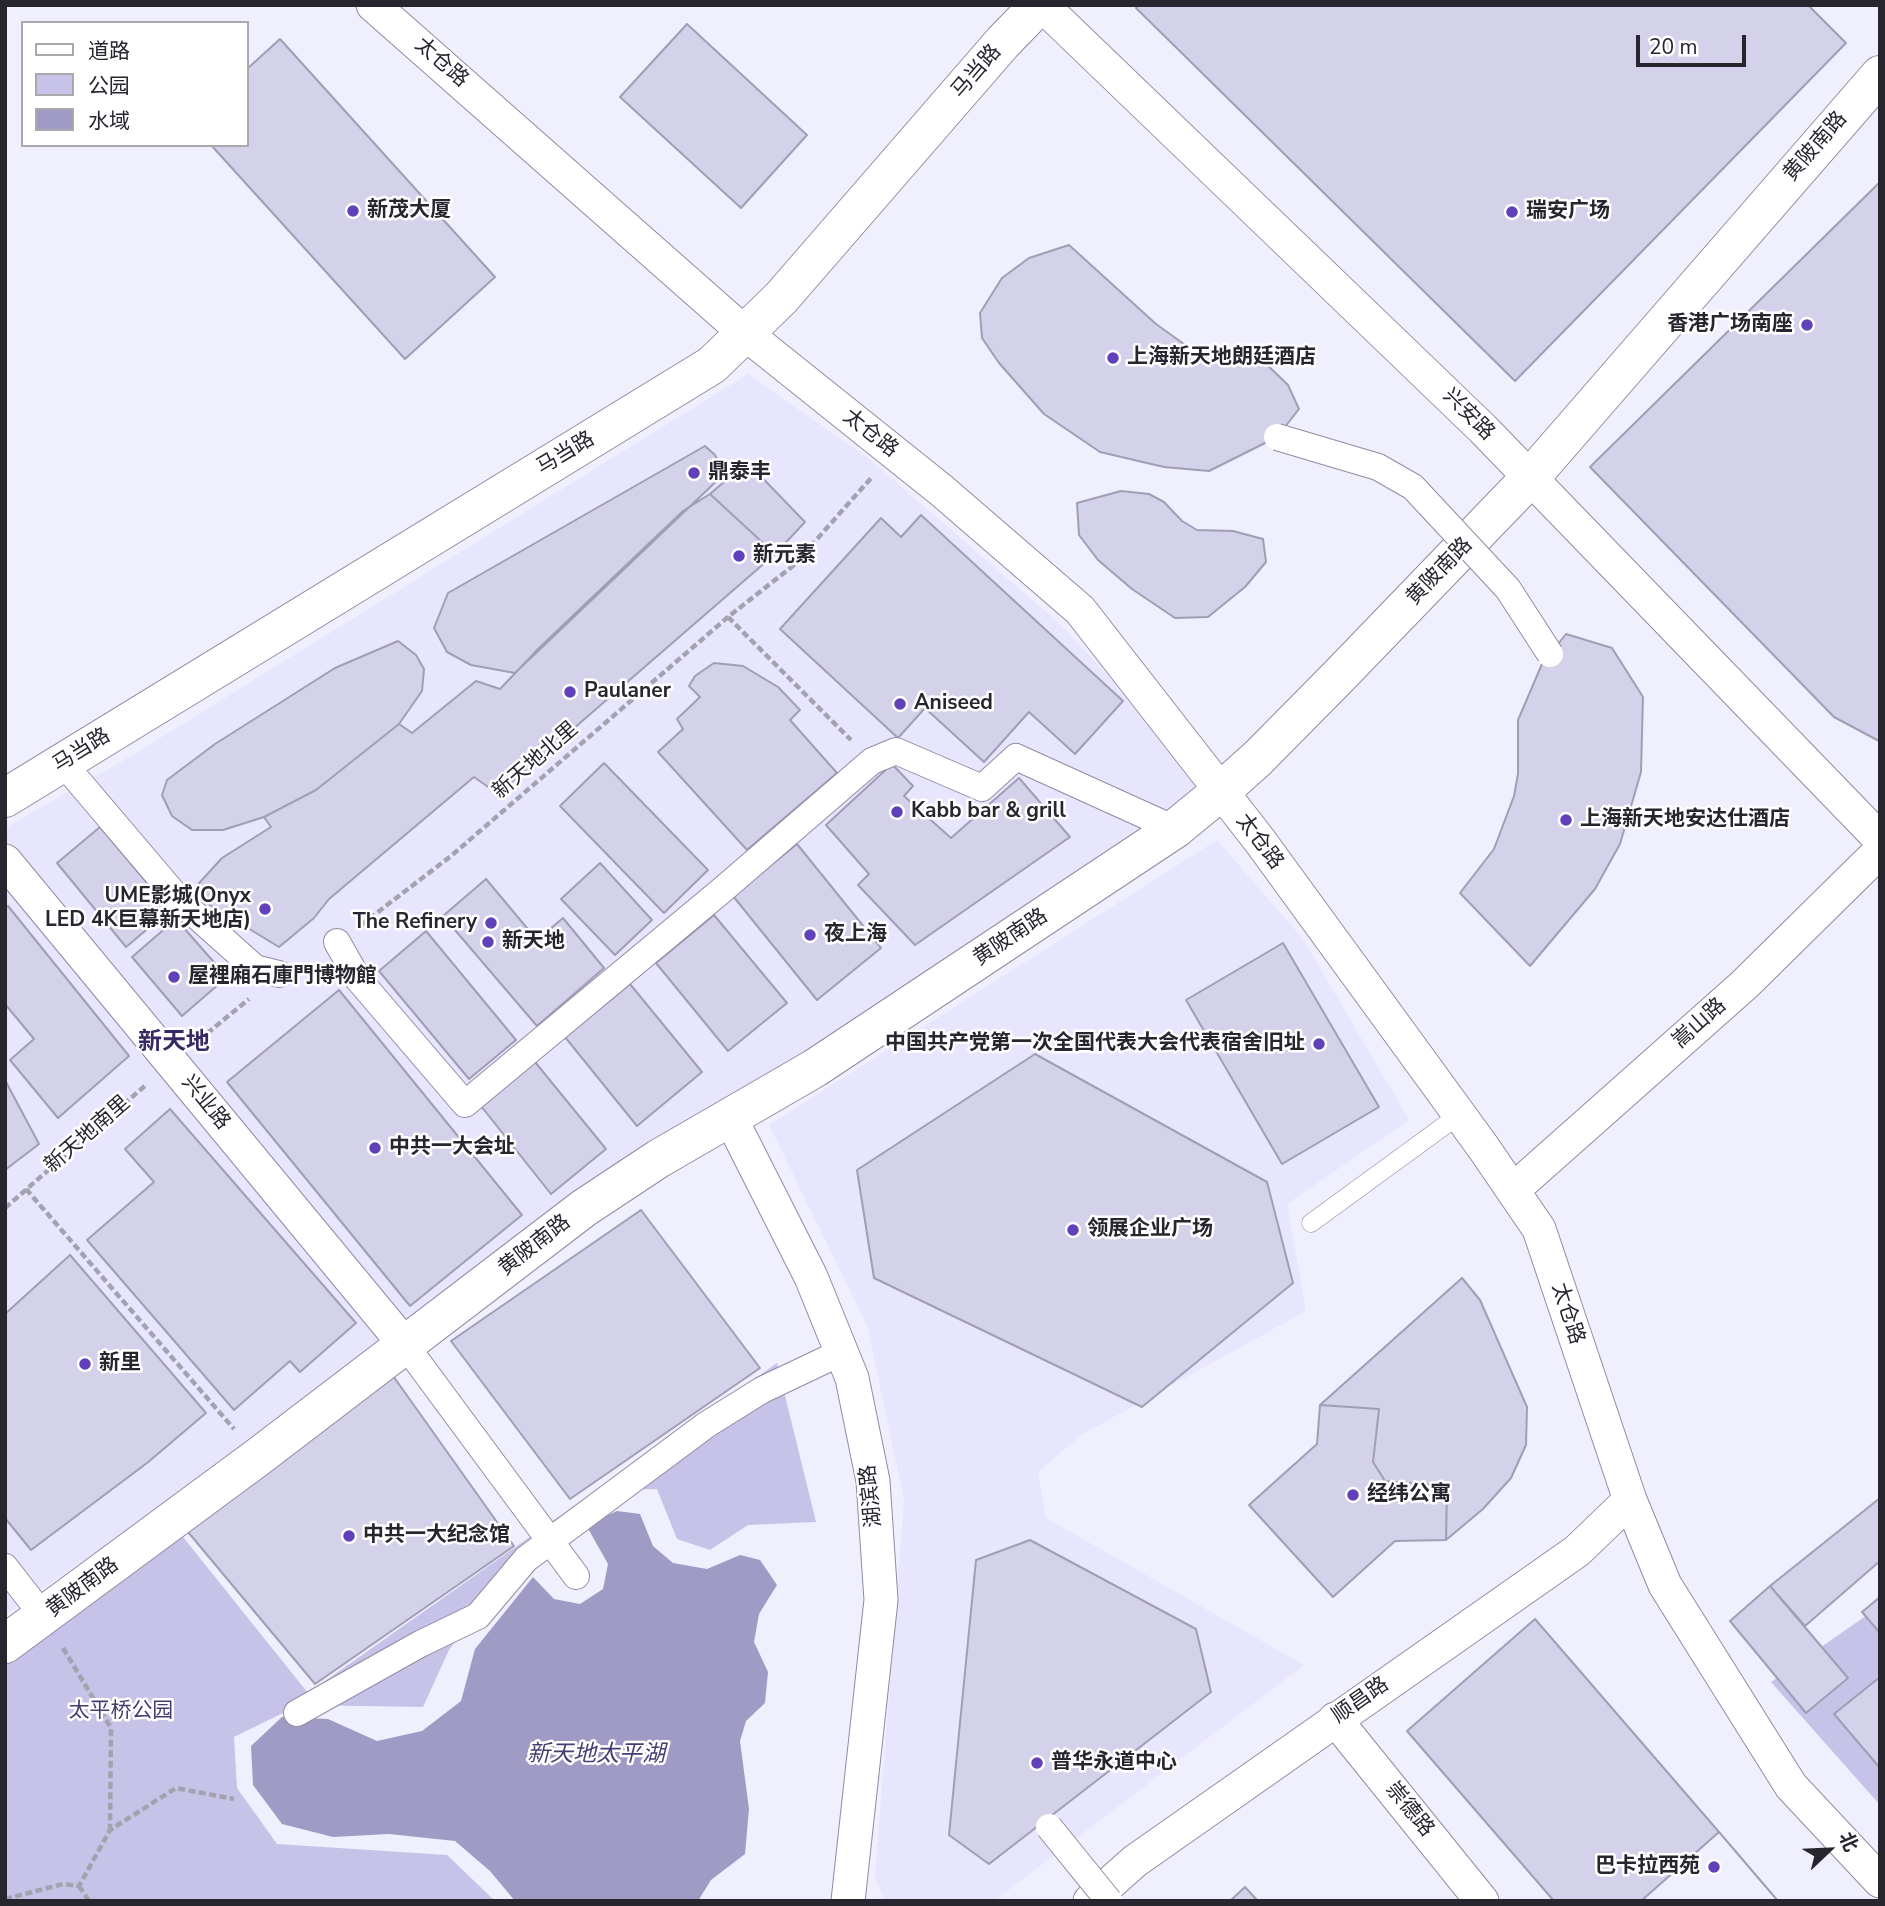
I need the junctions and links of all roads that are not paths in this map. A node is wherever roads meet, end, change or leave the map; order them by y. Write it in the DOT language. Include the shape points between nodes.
graph roads {
  1 [pos="373,5"];
  2 [pos="1041,5"];
  3 [pos="1880,75"];
  4 [pos="746,334"];
  5 [pos="1277,437"];
  6 [pos="1531,478"];
  7 [pos="1550,653"];
  8 [pos="63,763"];
  9 [pos="1220,792"];
  10 [pos="5,798"];
  11 [pos="1175,829"];
  12 [pos="1880,839"];
  13 [pos="1880,851"];
  14 [pos="5,861"];
  15 [pos="337,943"];
  16 [pos="279,974"];
  17 [pos="1459,1115"];
  18 [pos="730,1117"];
  19 [pos="1513,1190"];
  20 [pos="1311,1223"];
  21 [pos="406,1346"];
  22 [pos="842,1352"];
  23 [pos="1630,1500"];
  24 [pos="550,1541"];
  25 [pos="5,1567"];
  26 [pos="576,1576"];
  27 [pos="44,1617"];
  28 [pos="5,1644"];
  29 [pos="297,1713"];
  30 [pos="1335,1719"];
  31 [pos="1049,1827"];
  32 [pos="1880,1881"];
  33 [pos="1100,1898"];
  34 [pos="848,1901"];
  35 [pos="1482,1901"];
  1 -- 4 [label="street, 太仓路"];
  2 -- 4 [label="street, 马当路" via="1003,42"];
  2 -- 6 [label="street, 兴安路"];
  3 -- 6 [label="street, 黄陂南路"];
  4 -- 8 [label="street, 马当路" via="712,365"];
  4 -- 9 [label="street, 太仓路" via="1080,610"];
  5 -- 7 [label="street, bridge" via="1378,467 1413,486 1508,589"];
  6 -- 9 [label="street, 黄陂南路"];
  6 -- 12 [label="street, 兴安路"];
  8 -- 10 [label="street, 马当路"];
  8 -- 16 [label="street" via="181,902 255,968"];
  9 -- 11 [label="street, 黄陂南路"];
  9 -- 17 [label="street, 太仓路"];
  11 -- 15 [label="street" via="1016,757 982,788 896,751 872,761 465,1104 358,978"];
  11 -- 18 [label="street, 黄陂南路" via="815,1068"];
  13 -- 19 [label="street, 嵩山路" via="1744,985"];
  14 -- 21 [label="street, 兴业路"];
  17 -- 19 [label="street, 太仓路"];
  17 -- 20 [label="lane"];
  18 -- 21 [label="street, 黄陂南路" via="584,1208"];
  18 -- 22 [label="street, 湖滨路" via="811,1277"];
  19 -- 23 [label="street, 太仓路" via="1539,1229"];
  21 -- 24 [label="street"];
  21 -- 27 [label="street, 黄陂南路"];
  22 -- 24 [label="street" via="762,1390 706,1425"];
  22 -- 34 [label="street, 湖滨路" via="852,1378 873,1482 881,1600"];
  23 -- 30 [label="street, 顺昌路" via="1577,1551"];
  23 -- 32 [label="street, 太仓路" via="1665,1585 1791,1786"];
  24 -- 26 [label="street"];
  24 -- 29 [label="street" via="526,1559 478,1616"];
  25 -- 27 [label="street"];
  27 -- 28 [label="street, 黄陂南路"];
  30 -- 33 [label="street, 顺昌路" via="1135,1861"];
  30 -- 35 [label="street, 崇德路"];
  31 -- 33 [label="street, bridge"];
}
